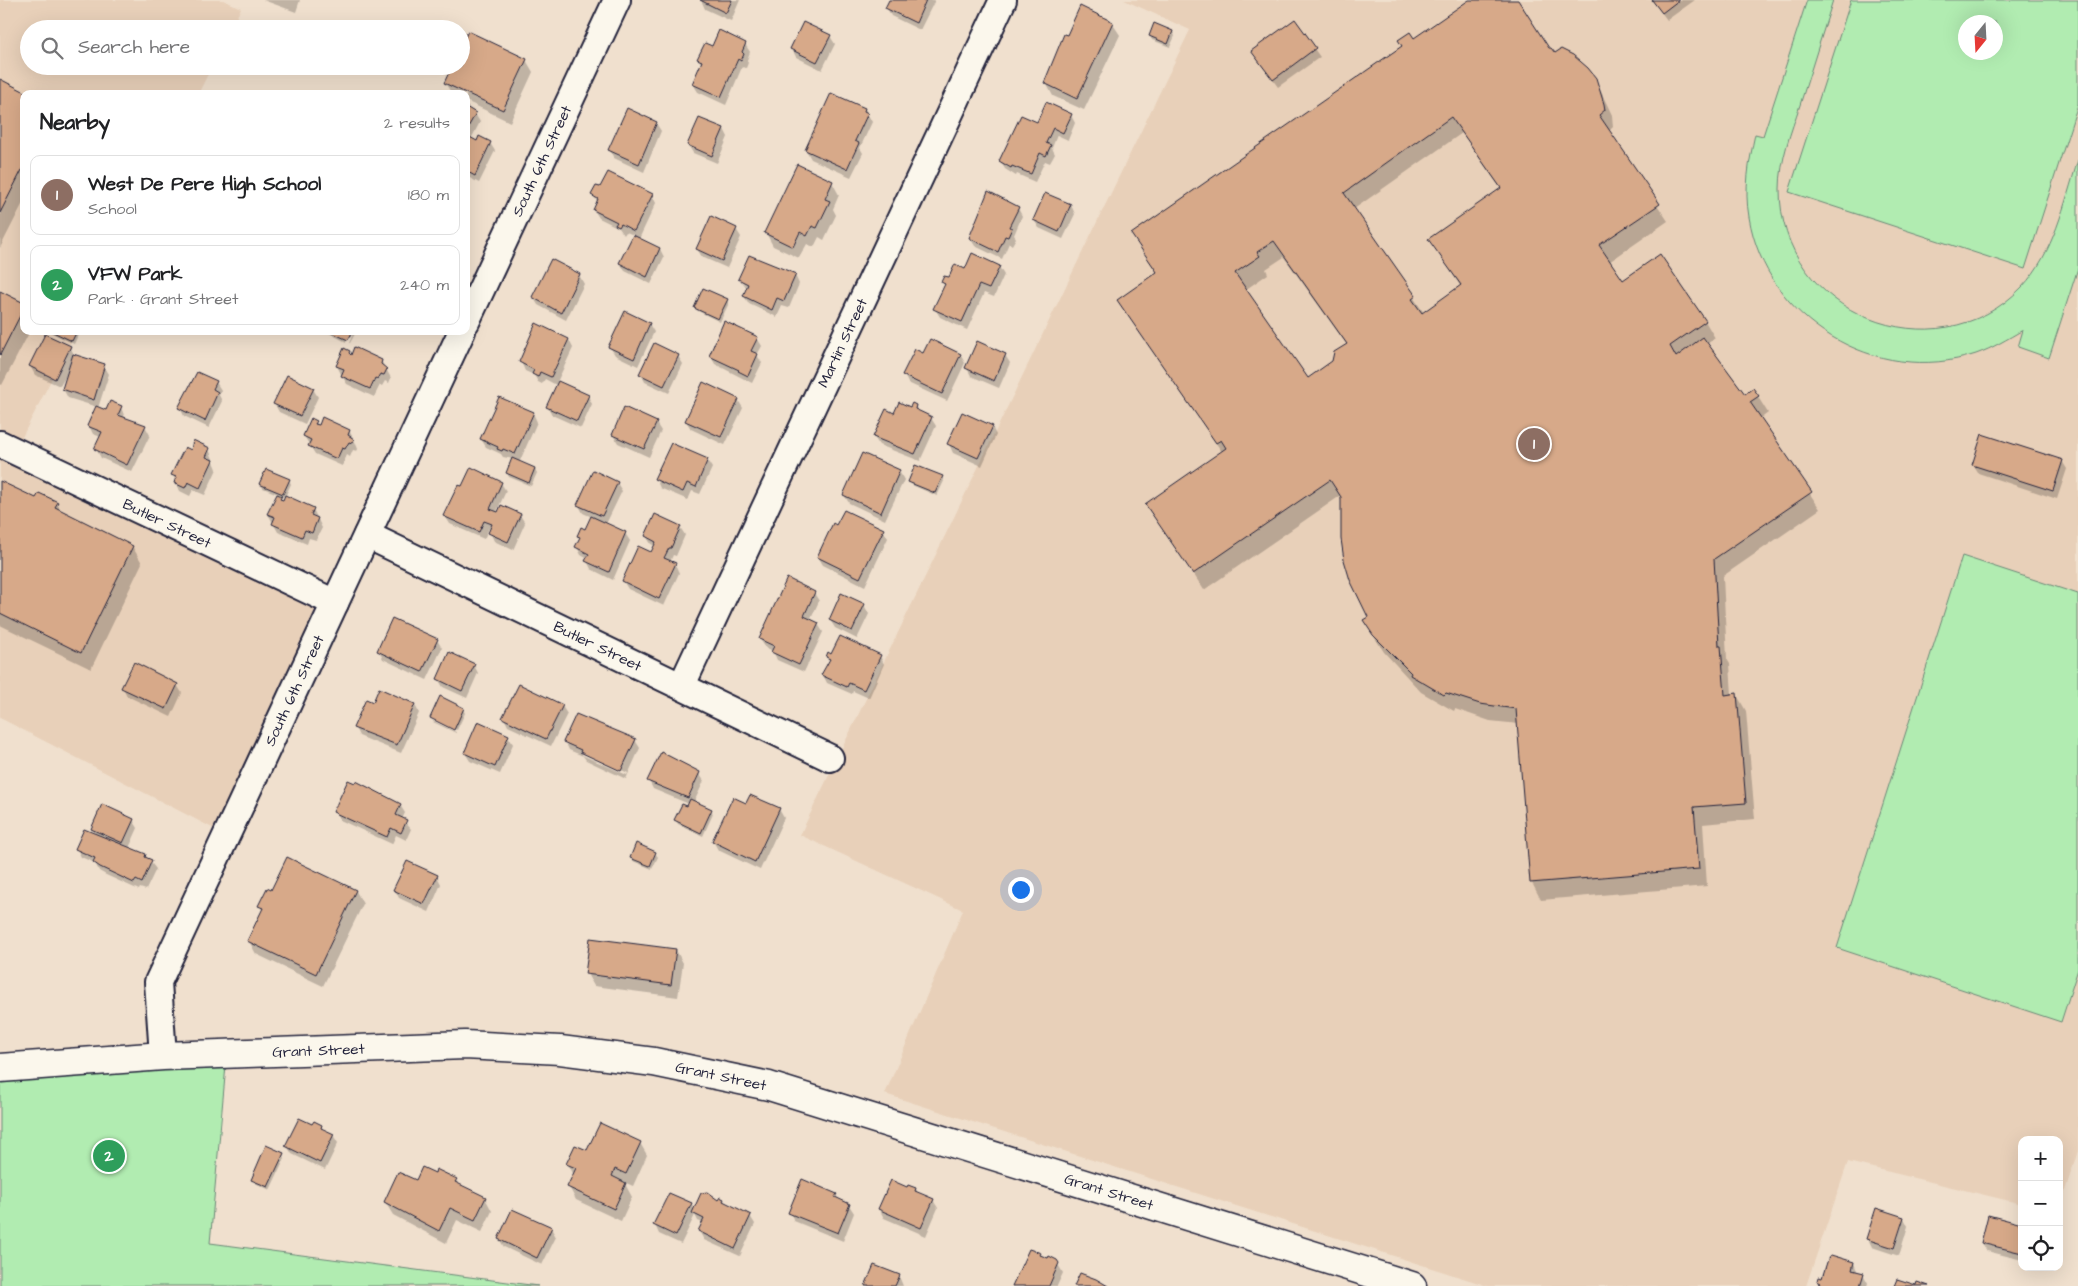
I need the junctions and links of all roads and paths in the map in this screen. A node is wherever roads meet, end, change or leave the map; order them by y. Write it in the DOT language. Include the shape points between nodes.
graph roads {
  1 [pos="617,0"];
  2 [pos="1002,0"];
  3 [pos="470,313"];
  4 [pos="460,335"];
  5 [pos="0,444"];
  6 [pos="367,535"];
  7 [pos="335,603"];
  8 [pos="682,686"];
  9 [pos="830,758"];
  10 [pos="163,1056"];
  11 [pos="0,1068"];
  12 [pos="1412,1286"];
  1 -- 3 [label="street, South 6th Street"];
  2 -- 8 [label="street, Martin Street"];
  4 -- 6 [label="street, South 6th Street"];
  5 -- 7 [label="street, Butler Street"];
  6 -- 7 [label="street, South 6th Street"];
  6 -- 8 [label="street, Butler Street"];
  7 -- 10 [label="street, South 6th Street" via="158,982"];
  8 -- 9 [label="street, Butler Street"];
  10 -- 11 [label="street, Grant Street"];
  10 -- 12 [label="street, Grant Street" via="465,1044 560,1050 654,1062 770,1086"];
}
